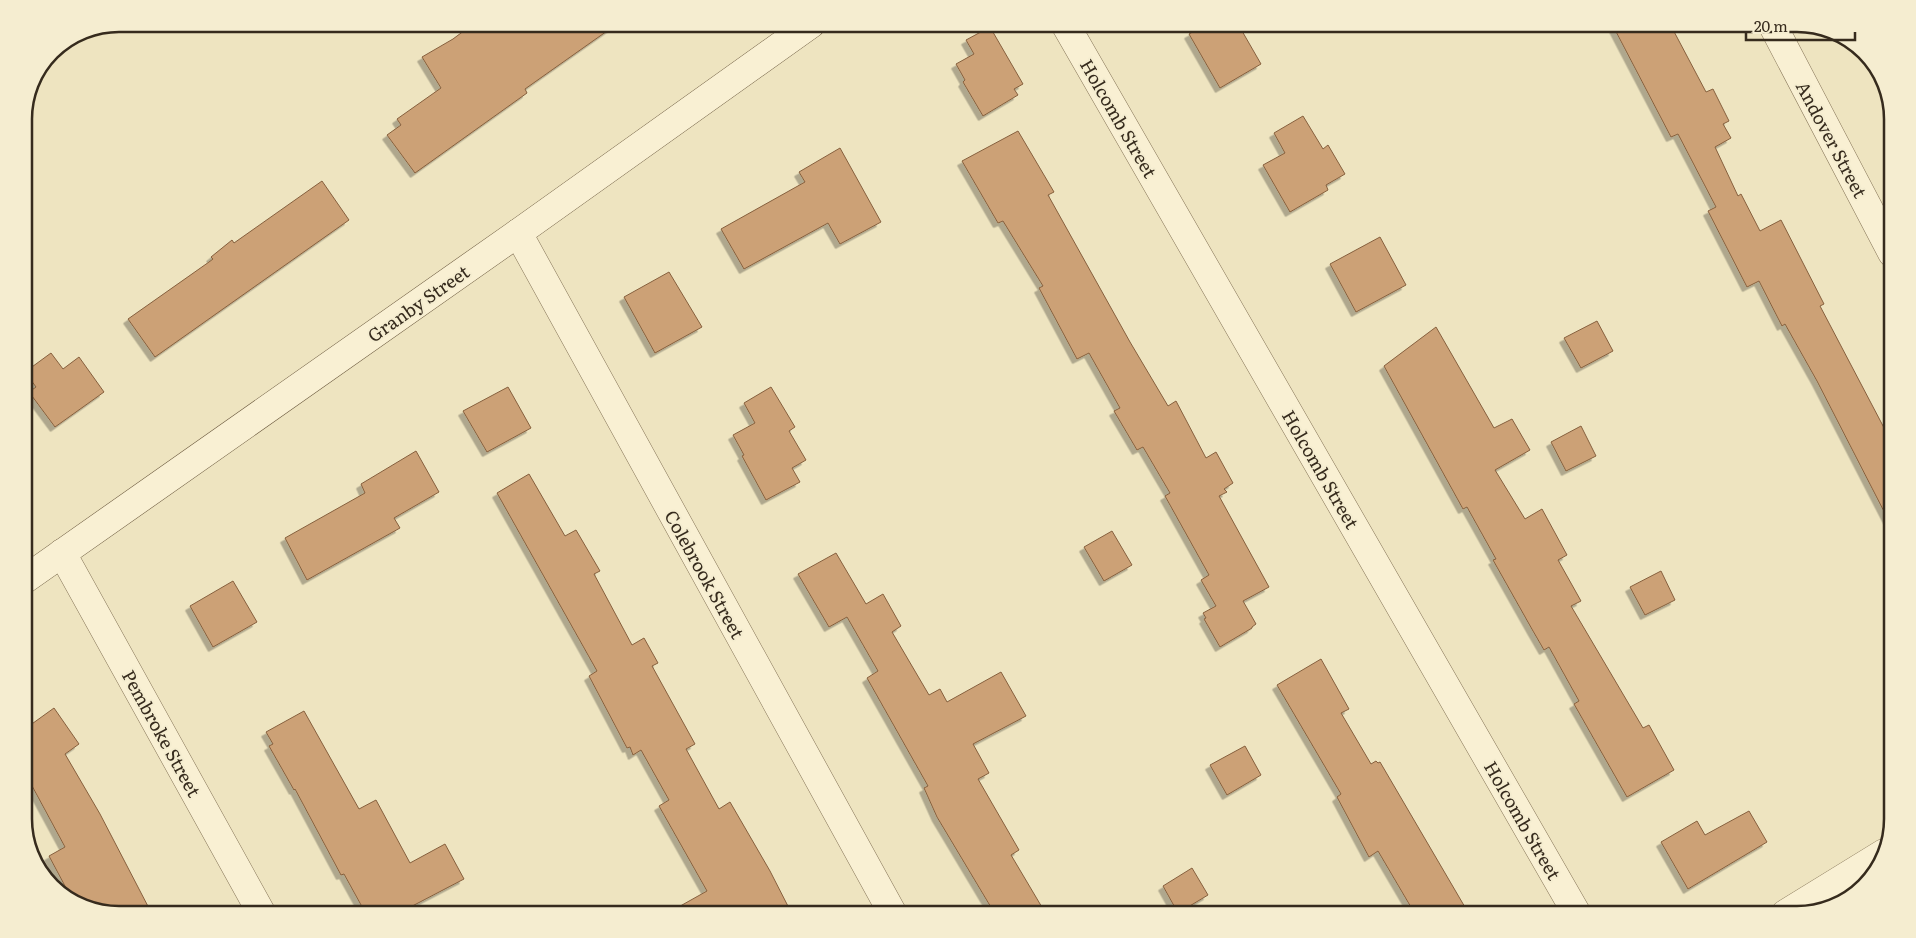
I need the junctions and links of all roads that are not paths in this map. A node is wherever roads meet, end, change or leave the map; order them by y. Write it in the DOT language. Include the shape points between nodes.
graph roads {
  1 [pos="800,32"];
  2 [pos="1070,32"];
  3 [pos="1776,32"];
  4 [pos="518,233"];
  5 [pos="1883,236"];
  6 [pos="62,553"];
  7 [pos="33,574"];
  8 [pos="1872,860"];
  9 [pos="258,906"];
  10 [pos="889,906"];
  11 [pos="1572,906"];
  12 [pos="1798,906"];
  1 -- 4 [label="street, Granby Street"];
  2 -- 11 [label="street, Holcomb Street"];
  3 -- 5 [label="street, Andover Street"];
  4 -- 6 [label="street, Granby Street"];
  4 -- 10 [label="street, Colebrook Street"];
  6 -- 7 [label="street, Granby Street"];
  6 -- 9 [label="street, Pembroke Street"];
  8 -- 12 [label="street"];
}
